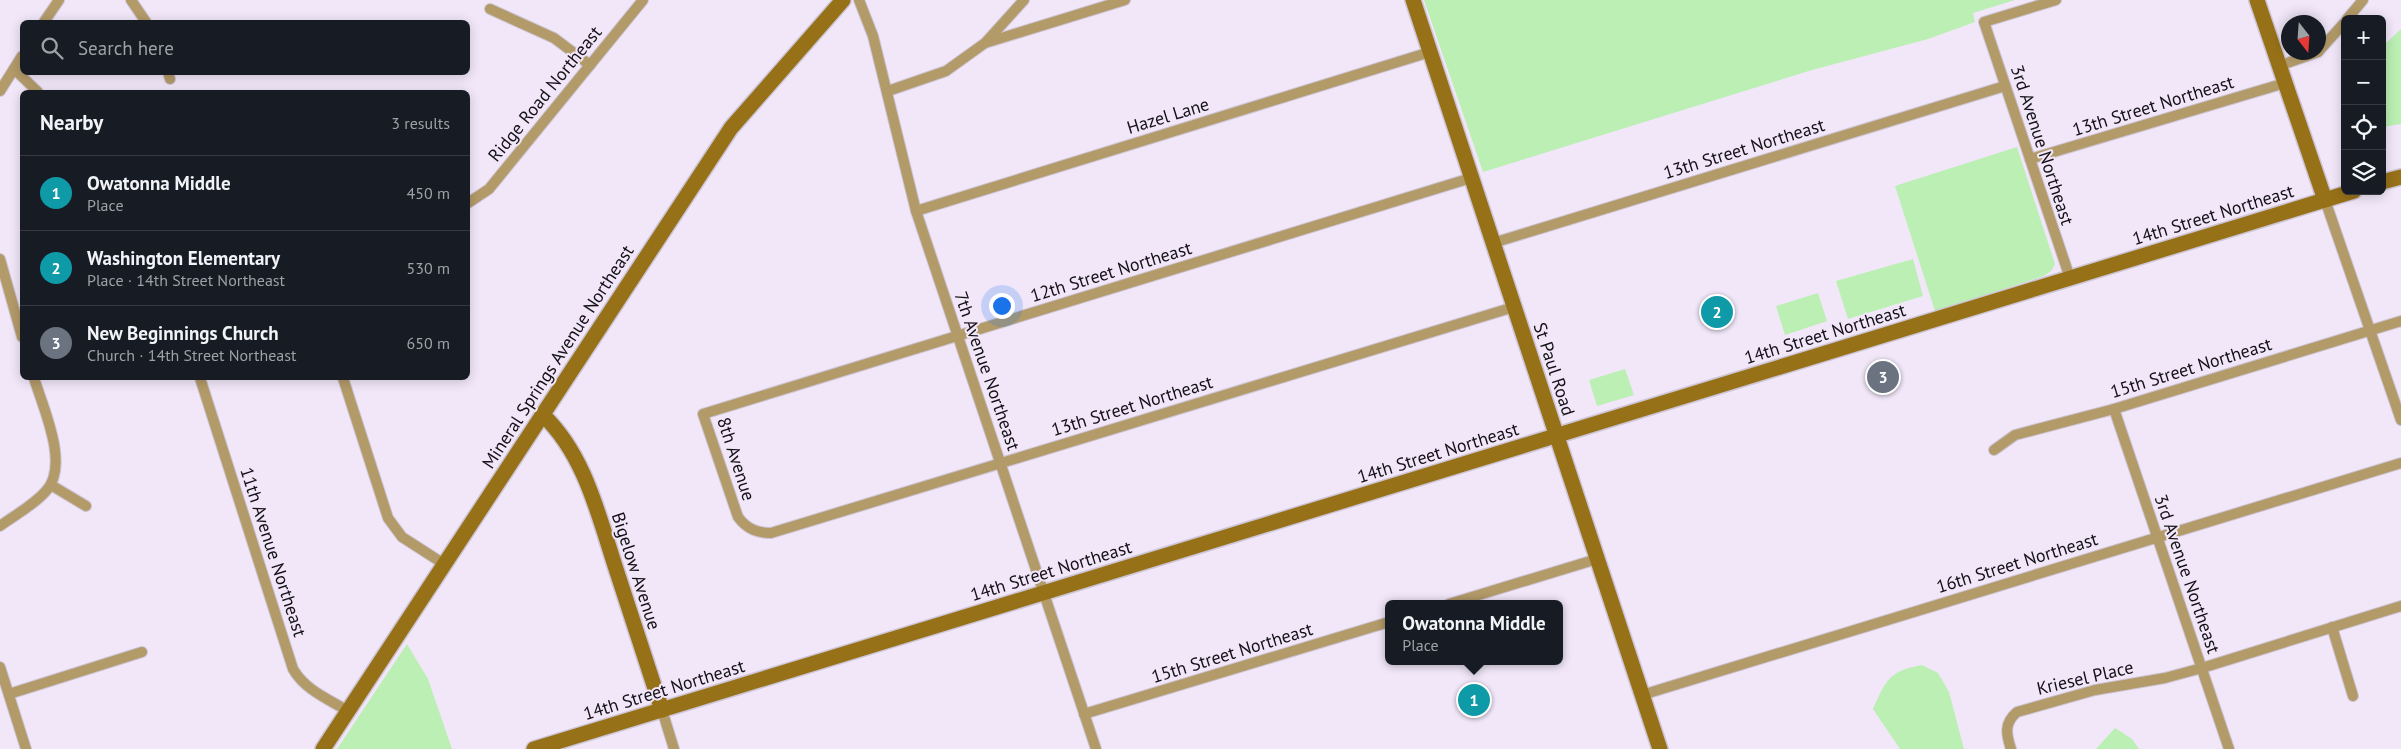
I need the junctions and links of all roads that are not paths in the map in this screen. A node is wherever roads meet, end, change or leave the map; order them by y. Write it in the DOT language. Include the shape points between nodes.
graph roads {
  1 [pos="59,0"];
  2 [pos="131,0"];
  3 [pos="643,0"];
  4 [pos="843,0"];
  5 [pos="859,0"];
  6 [pos="1024,0"];
  7 [pos="1125,0"];
  8 [pos="1413,0"];
  9 [pos="2056,0"];
  10 [pos="2257,0"];
  11 [pos="2363,0"];
  12 [pos="490,9"];
  13 [pos="2350,15"];
  14 [pos="45,20"];
  15 [pos="145,20"];
  16 [pos="2341,26"];
  17 [pos="986,43"];
  18 [pos="2326,43"];
  19 [pos="1430,52"];
  20 [pos="20,59"];
  21 [pos="2296,60"];
  22 [pos="590,65"];
  23 [pos="2279,66"];
  24 [pos="14,69"];
  25 [pos="20,75"];
  26 [pos="20,75"];
  27 [pos="2285,83"];
  28 [pos="2005,86"];
  29 [pos="36,90"];
  30 [pos="0,91"];
  31 [pos="888,91"];
  32 [pos="2030,160"];
  33 [pos="2401,177"];
  34 [pos="1472,178"];
  35 [pos="2386,181"];
  36 [pos="2341,195"];
  37 [pos="2325,200"];
  38 [pos="470,202"];
  39 [pos="916,211"];
  40 [pos="1493,243"];
  41 [pos="0,259"];
  42 [pos="2070,278"];
  43 [pos="1514,307"];
  44 [pos="2401,321"];
  45 [pos="20,328"];
  46 [pos="2370,330"];
  47 [pos="959,335"];
  48 [pos="35,380"];
  49 [pos="201,380"];
  50 [pos="344,380"];
  51 [pos="2114,409"];
  52 [pos="703,414"];
  53 [pos="543,415"];
  54 [pos="2401,420"];
  55 [pos="1557,436"];
  56 [pos="1994,450"];
  57 [pos="1001,463"];
  58 [pos="2401,463"];
  59 [pos="51,485"];
  60 [pos="86,506"];
  61 [pos="0,526"];
  62 [pos="760,533"];
  63 [pos="2158,537"];
  64 [pos="1597,559"];
  65 [pos="444,564"];
  66 [pos="1044,593"];
  67 [pos="1462,600"];
  68 [pos="2401,606"];
  69 [pos="1385,623"];
  70 [pos="2332,627"];
  71 [pos="142,652"];
  72 [pos="0,667"];
  73 [pos="2202,668"];
  74 [pos="8,694"];
  75 [pos="1642,694"];
  76 [pos="2353,696"];
  77 [pos="662,710"];
  78 [pos="348,711"];
  79 [pos="1084,714"];
  80 [pos="26,749"];
  81 [pos="323,749"];
  82 [pos="534,749"];
  83 [pos="674,749"];
  84 [pos="1096,749"];
  85 [pos="1660,749"];
  86 [pos="2011,749"];
  87 [pos="2229,749"];
  1 -- 14 [label="street"];
  2 -- 15 [label="street"];
  3 -- 22 [label="street, Ridge Road Northeast"];
  4 -- 53 [label="street, Mineral Springs Avenue Northeast" via="730,128"];
  5 -- 31 [label="street, 7th Avenue Northeast"];
  6 -- 17 [label="street"];
  7 -- 17 [label="street"];
  8 -- 19 [label="street, St Paul Road"];
  9 -- 28 [label="street, 3rd Avenue Northeast" via="1984,22"];
  10 -- 23 [label="street"];
  11 -- 13 [label="street"];
  12 -- 22 [label="street" via="554,38"];
  16 -- 18 [label="street"];
  17 -- 31 [label="street" via="946,71"];
  19 -- 34 [label="street, St Paul Road"];
  19 -- 39 [label="street, Hazel Lane"];
  20 -- 24 [label="street"];
  21 -- 23 [label="street"];
  22 -- 38 [label="street, Ridge Road Northeast" via="489,189"];
  23 -- 27 [label="street"];
  24 -- 25 [label="street"];
  24 -- 30 [label="street"];
  26 -- 29 [label="street"];
  27 -- 32 [label="street, 13th Street Northeast"];
  27 -- 37 [label="street"];
  28 -- 32 [label="street, 3rd Avenue Northeast"];
  28 -- 40 [label="street, 13th Street Northeast"];
  31 -- 39 [label="street, 7th Avenue Northeast"];
  32 -- 42 [label="street, 3rd Avenue Northeast"];
  33 -- 35 [label="street"];
  34 -- 40 [label="street, St Paul Road"];
  34 -- 47 [label="street, 12th Street Northeast"];
  36 -- 37 [label="street, 14th Street Northeast"];
  37 -- 42 [label="street, 14th Street Northeast"];
  37 -- 46 [label="street"];
  39 -- 47 [label="street, 7th Avenue Northeast"];
  40 -- 43 [label="street, St Paul Road"];
  41 -- 45 [label="street"];
  42 -- 55 [label="street, 14th Street Northeast"];
  43 -- 55 [label="street, St Paul Road"];
  43 -- 57 [label="street, 13th Street Northeast"];
  44 -- 46 [label="street, 15th Street Northeast"];
  46 -- 51 [label="street, 15th Street Northeast"];
  46 -- 54 [label="street"];
  47 -- 52 [label="street, 12th Street Northeast"];
  47 -- 57 [label="street, 7th Avenue Northeast"];
  48 -- 59 [label="street" via="57,456"];
  49 -- 78 [label="street, 11th Avenue Northeast" via="293,669 309,688"];
  50 -- 65 [label="street" via="388,518 402,537"];
  51 -- 56 [label="street, 15th Street Northeast" via="2015,435"];
  51 -- 63 [label="street, 3rd Avenue Northeast"];
  52 -- 62 [label="street, 8th Avenue" via="738,518 748,528"];
  53 -- 65 [label="street, Mineral Springs Avenue Northeast"];
  53 -- 77 [label="street, Bigelow Avenue" via="571,448 589,488"];
  55 -- 64 [label="street, St Paul Road"];
  55 -- 66 [label="street, 14th Street Northeast"];
  57 -- 62 [label="street, 13th Street Northeast" via="771,533"];
  57 -- 66 [label="street, 7th Avenue Northeast"];
  58 -- 63 [label="street, 16th Street Northeast"];
  59 -- 60 [label="street"];
  59 -- 61 [label="street" via="39,498"];
  63 -- 73 [label="street, 3rd Avenue Northeast"];
  63 -- 75 [label="street, 16th Street Northeast"];
  64 -- 67 [label="street"];
  64 -- 75 [label="street, St Paul Road"];
  65 -- 78 [label="street, Mineral Springs Avenue Northeast"];
  66 -- 77 [label="street, 14th Street Northeast"];
  66 -- 79 [label="street, 7th Avenue Northeast"];
  68 -- 70 [label="street, Kriesel Place"];
  69 -- 79 [label="street, 15th Street Northeast"];
  70 -- 73 [label="street, Kriesel Place"];
  70 -- 76 [label="street"];
  71 -- 74 [label="street"];
  72 -- 74 [label="street"];
  73 -- 86 [label="street, Kriesel Place" via="2095,690 2017,712 2006,728"];
  73 -- 87 [label="street, 3rd Avenue Northeast"];
  74 -- 80 [label="street"];
  75 -- 85 [label="street, St Paul Road"];
  77 -- 82 [label="street, 14th Street Northeast"];
  77 -- 83 [label="street, Bigelow Avenue"];
  78 -- 81 [label="street, Mineral Springs Avenue Northeast"];
  79 -- 84 [label="street, 7th Avenue Northeast"];
}
